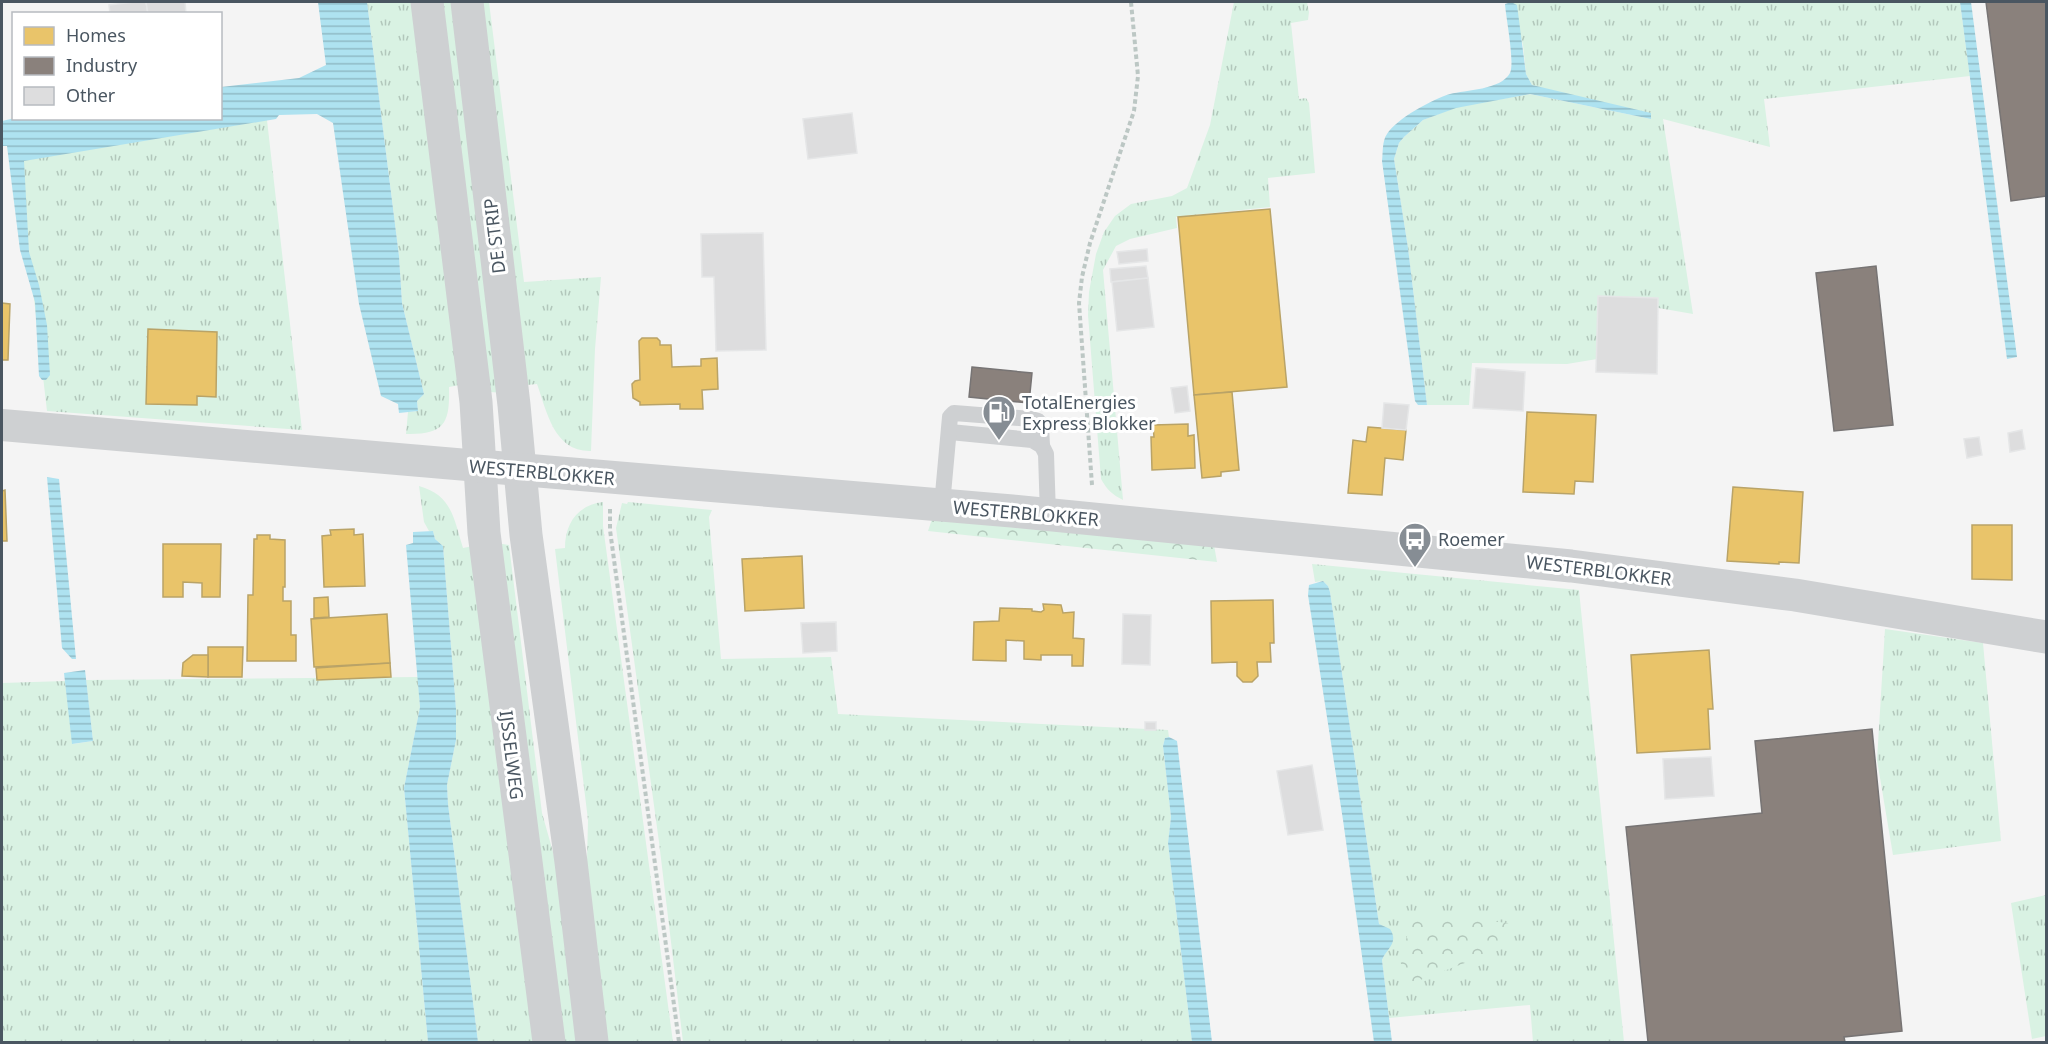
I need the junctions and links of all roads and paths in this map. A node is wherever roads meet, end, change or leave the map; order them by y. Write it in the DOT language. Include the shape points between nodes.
graph roads {
  1 [pos="426,2"];
  2 [pos="467,2"];
  3 [pos="1131,2"];
  4 [pos="2,425"];
  5 [pos="479,466"];
  6 [pos="521,470"];
  7 [pos="610,478"];
  8 [pos="942,505"];
  9 [pos="1047,515"];
  10 [pos="1093,519"];
  11 [pos="2046,637"];
  12 [pos="549,1042"];
  13 [pos="592,1042"];
  14 [pos="679,1042"];
  1 -- 5 [label="street" via="476,402"];
  2 -- 6 [label="street, DE STRIP"];
  3 -- 10 [label="path" via="1138,76 1134,111 1090,243 1079,303"];
  4 -- 5 [label="street, WESTERBLOKKER"];
  5 -- 6 [label="street, WESTERBLOKKER"];
  5 -- 12 [label="street, IJSSELWEG" via="484,533"];
  6 -- 7 [label="street, WESTERBLOKKER"];
  6 -- 13 [label="street" via="526,536 572,862"];
  7 -- 8 [label="street, WESTERBLOKKER"];
  7 -- 14 [label="path" via="610,530"];
  8 -- 9 [label="street, WESTERBLOKKER"];
  8 -- 9 [label="lane" via="950,417 959,412 1031,419 1041,425 1046,454"];
  9 -- 10 [label="street, WESTERBLOKKER"];
  10 -- 11 [label="street, WESTERBLOKKER" via="1571,566 1795,595"];
}
